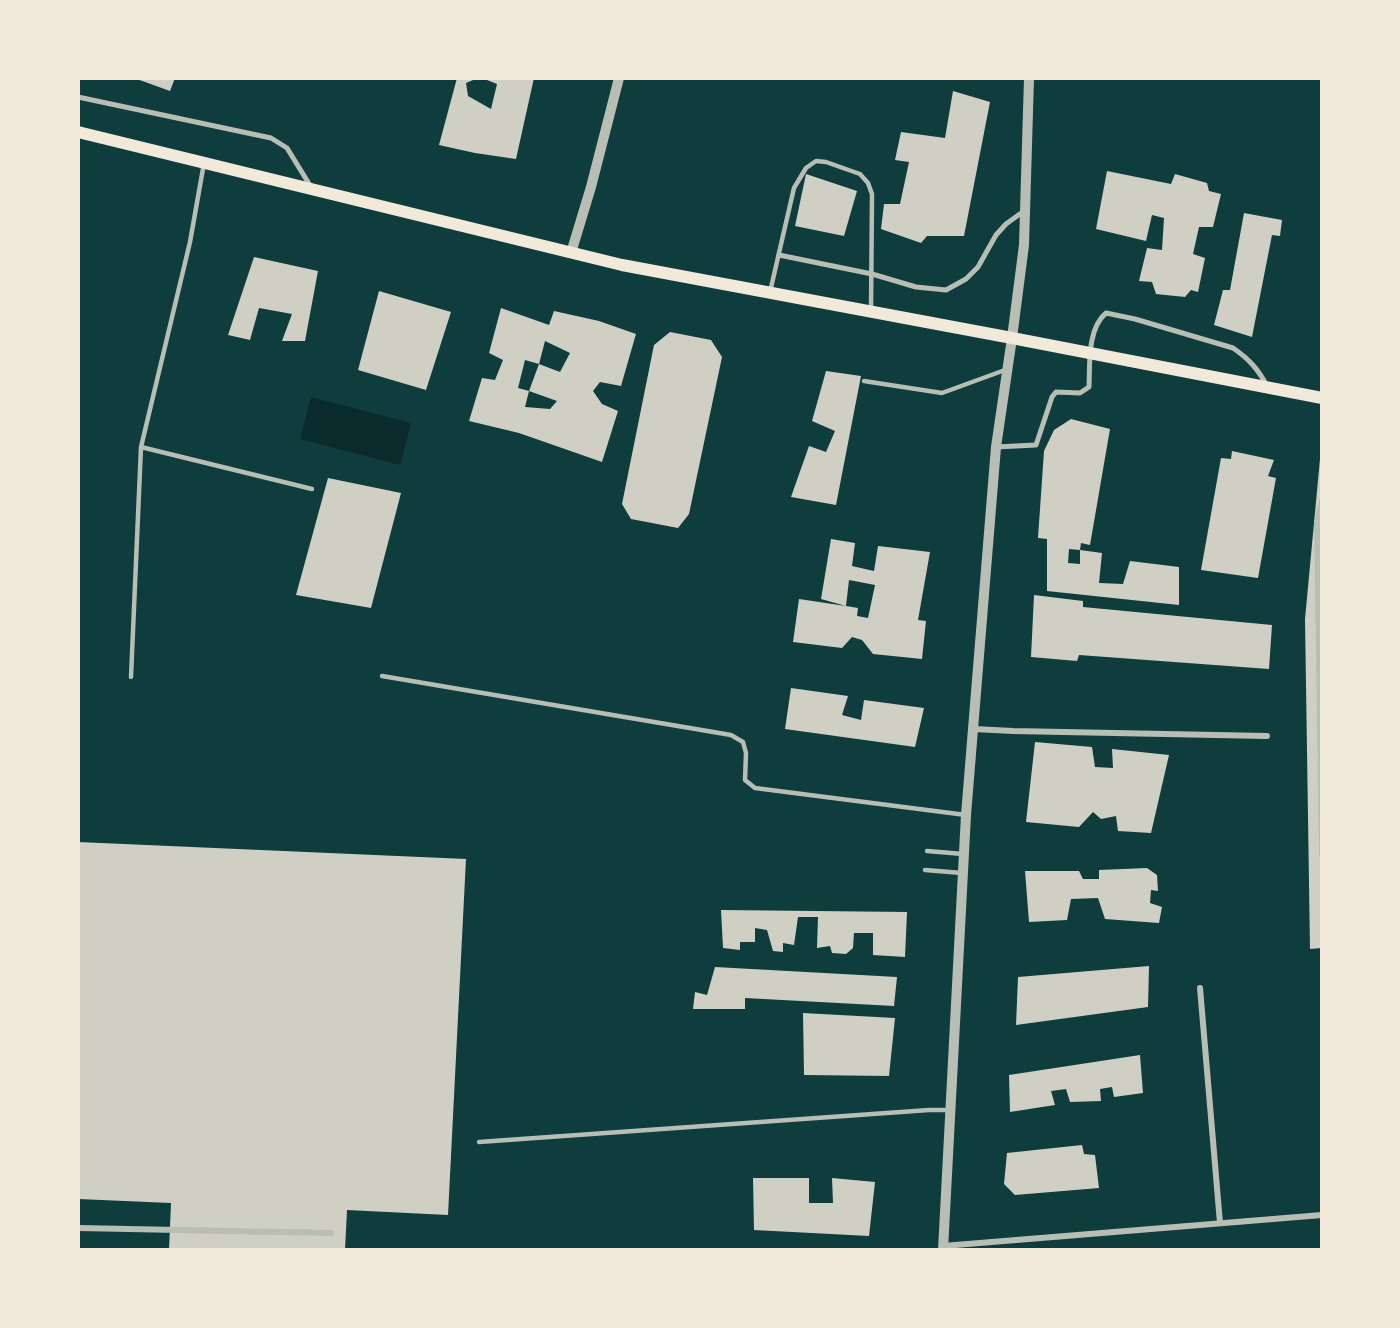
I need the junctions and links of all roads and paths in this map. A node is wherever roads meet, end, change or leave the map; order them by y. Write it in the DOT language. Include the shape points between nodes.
graph roads {
  1 [pos="619,78"];
  2 [pos="1029,78"];
  3 [pos="78,98"];
  4 [pos="78,132"];
  5 [pos="204,163"];
  6 [pos="312,188"];
  7 [pos="1025,210"];
  8 [pos="571,253"];
  9 [pos="779,255"];
  10 [pos="872,274"];
  11 [pos="770,293"];
  12 [pos="872,312"];
  13 [pos="1012,338"];
  14 [pos="1090,354"];
  15 [pos="1008,369"];
  16 [pos="864,381"];
  17 [pos="1268,387"];
  18 [pos="1322,398"];
  19 [pos="141,447"];
  20 [pos="996,447"];
  21 [pos="312,489"];
  22 [pos="1322,501"];
  23 [pos="382,676"];
  24 [pos="131,677"];
  25 [pos="974,729"];
  26 [pos="1267,736"];
  27 [pos="966,815"];
  28 [pos="927,851"];
  29 [pos="964,854"];
  30 [pos="1322,854"];
  31 [pos="925,870"];
  32 [pos="962,873"];
  33 [pos="1200,988"];
  34 [pos="950,1110"];
  35 [pos="479,1142"];
  36 [pos="1322,1215"];
  37 [pos="1220,1222"];
  38 [pos="78,1228"];
  39 [pos="331,1233"];
  40 [pos="943,1248"];
  1 -- 8 [label="street"];
  2 -- 7 [label="street"];
  3 -- 6 [label="street" via="271,138 287,148"];
  4 -- 5 [label="main road"];
  5 -- 6 [label="main road"];
  5 -- 19 [label="lane" via="190,242"];
  6 -- 8 [label="main road"];
  7 -- 10 [label="street" via="996,235 978,267 946,290 916,287"];
  7 -- 13 [label="street"];
  8 -- 11 [label="main road"];
  9 -- 10 [label="street"];
  9 -- 10 [label="lane" via="794,188 806,168 816,161 826,162 860,174 868,183 872,194"];
  9 -- 11 [label="lane"];
  10 -- 12 [label="lane"];
  11 -- 12 [label="main road"];
  12 -- 13 [label="main road"];
  13 -- 14 [label="main road"];
  13 -- 15 [label="street"];
  14 -- 17 [label="main road"];
  14 -- 17 [label="street" via="1098,320 1106,313 1114,314 1233,348 1258,368"];
  14 -- 20 [label="street" via="1089,387 1080,393 1056,392 1036,445"];
  15 -- 16 [label="lane" via="942,393"];
  15 -- 20 [label="street"];
  17 -- 18 [label="main road"];
  19 -- 21 [label="lane"];
  19 -- 24 [label="lane"];
  20 -- 25 [label="street"];
  22 -- 30 [label="street" via="1317,522"];
  23 -- 27 [label="lane" via="731,735 743,742 745,780 755,788"];
  25 -- 26 [label="street"];
  25 -- 27 [label="street"];
  27 -- 29 [label="street"];
  28 -- 29 [label="lane"];
  29 -- 32 [label="street"];
  31 -- 32 [label="lane"];
  32 -- 34 [label="street"];
  33 -- 37 [label="street"];
  34 -- 35 [label="lane"];
  34 -- 40 [label="street"];
  36 -- 37 [label="street"];
  37 -- 40 [label="street"];
  38 -- 39 [label="street"];
}
